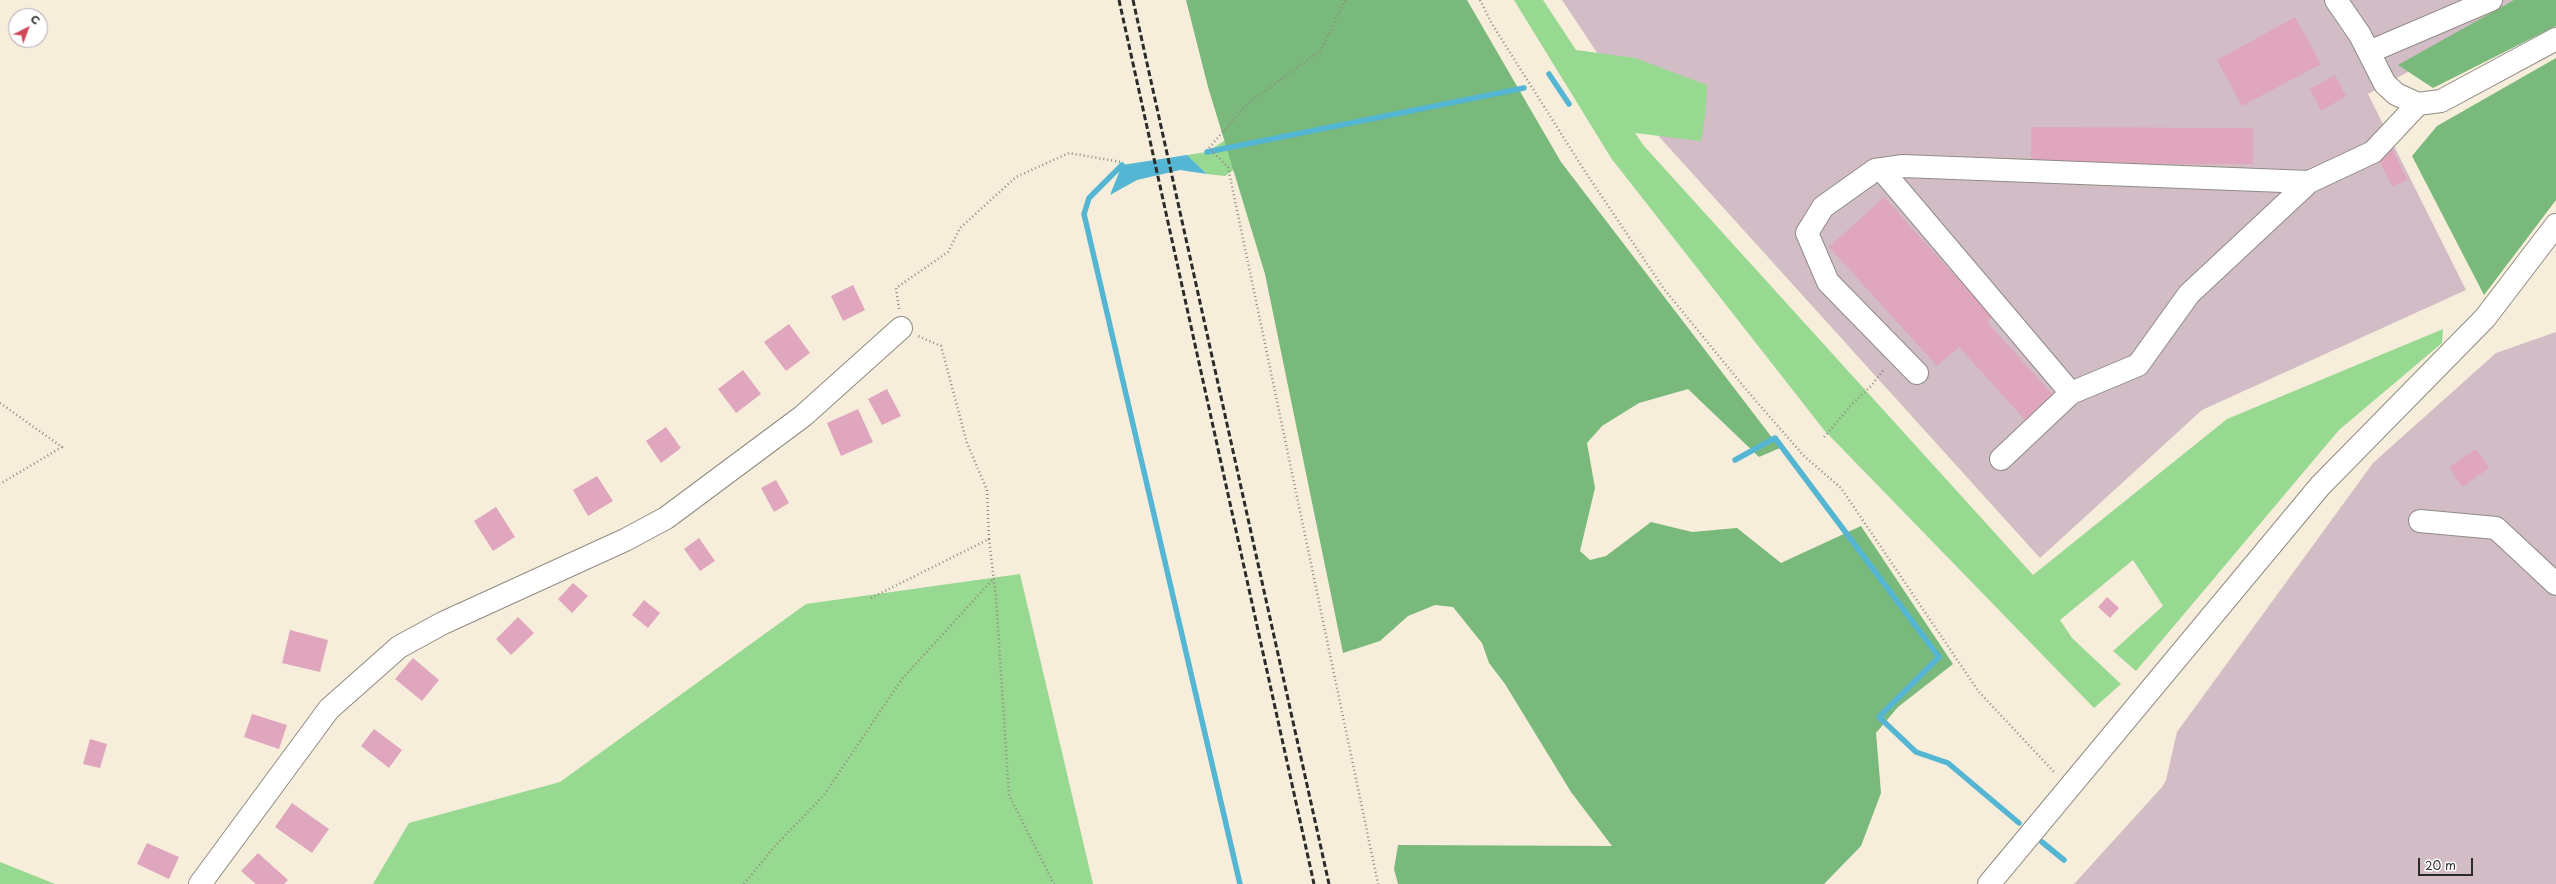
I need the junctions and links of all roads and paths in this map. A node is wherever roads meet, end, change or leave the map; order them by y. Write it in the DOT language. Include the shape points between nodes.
graph roads {
  1 [pos="1345,0"];
  2 [pos="1480,0"];
  3 [pos="2336,0"];
  4 [pos="2491,0"];
  5 [pos="2556,39"];
  6 [pos="2369,52"];
  7 [pos="2418,104"];
  8 [pos="1121,162"];
  9 [pos="1881,169"];
  10 [pos="2309,182"];
  11 [pos="2556,225"];
  12 [pos="901,328"];
  13 [pos="1897,352"];
  14 [pos="1917,373"];
  15 [pos="2071,393"];
  16 [pos="0,402"];
  17 [pos="1824,437"];
  18 [pos="2001,459"];
  19 [pos="0,484"];
  20 [pos="2420,521"];
  21 [pos="989,539"];
  22 [pos="994,578"];
  23 [pos="2556,584"];
  24 [pos="871,598"];
  25 [pos="2068,787"];
  26 [pos="200,884"];
  27 [pos="744,884"];
  28 [pos="1054,884"];
  29 [pos="1378,884"];
  30 [pos="1989,884"];
  1 -- 29 [label="path" via="1321,50 1248,104 1209,148 1228,167"];
  2 -- 25 [label="path" via="1492,24 1584,170 1664,289 1804,456 1841,488 1979,692"];
  3 -- 6 [label="street"];
  4 -- 6 [label="street"];
  5 -- 7 [label="street" via="2441,101"];
  6 -- 7 [label="street" via="2385,84 2396,94"];
  7 -- 10 [label="street" via="2373,152"];
  8 -- 12 [label="path" via="1069,153 1016,177 960,228 948,252 896,288"];
  9 -- 10 [label="street" via="1903,166"];
  9 -- 13 [label="street" via="1823,207 1807,233 1828,282"];
  9 -- 15 [label="street"];
  10 -- 15 [label="street" via="2190,294 2138,365"];
  11 -- 25 [label="street" via="2485,318 2320,486"];
  12 -- 21 [label="path" via="941,346 967,443 987,490"];
  12 -- 26 [label="street" via="803,416 666,518 625,540 443,623 399,647 328,709"];
  13 -- 14 [label="street"];
  13 -- 17 [label="path" via="1872,385"];
  15 -- 18 [label="street"];
  16 -- 19 [label="path" via="62,447"];
  20 -- 23 [label="street" via="2496,528"];
  21 -- 22 [label="path"];
  21 -- 24 [label="path"];
  22 -- 27 [label="path" via="902,679 824,795 774,847"];
  22 -- 28 [label="path" via="1009,795"];
  25 -- 30 [label="street"];
}
